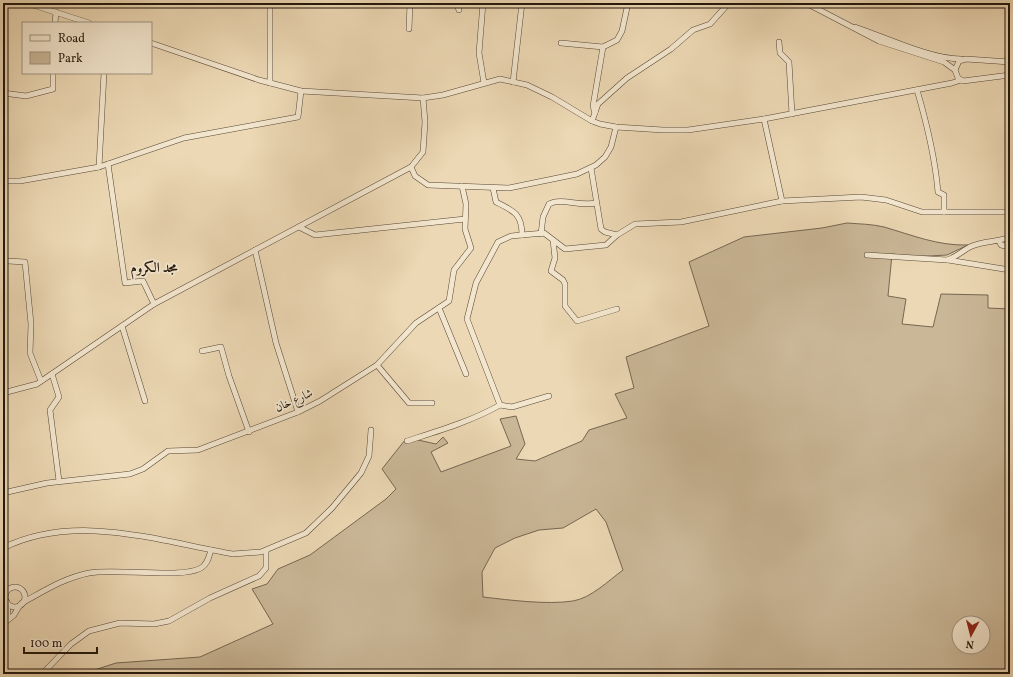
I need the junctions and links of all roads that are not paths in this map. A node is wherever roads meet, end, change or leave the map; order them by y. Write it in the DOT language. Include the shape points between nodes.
graph roads {
  1 [pos="27,3"];
  2 [pos="270,3"];
  3 [pos="410,3"];
  4 [pos="456,3"];
  5 [pos="483,3"];
  6 [pos="522,3"];
  7 [pos="628,3"];
  8 [pos="729,3"];
  9 [pos="806,3"];
  10 [pos="459,10"];
  11 [pos="56,12"];
  12 [pos="55,22"];
  13 [pos="86,22"];
  14 [pos="846,24"];
  15 [pos="409,29"];
  16 [pos="779,42"];
  17 [pos="152,43"];
  18 [pos="561,43"];
  19 [pos="603,47"];
  20 [pos="963,60"];
  21 [pos="1010,62"];
  22 [pos="955,70"];
  23 [pos="53,74"];
  24 [pos="104,74"];
  25 [pos="1010,75"];
  26 [pos="960,80"];
  27 [pos="513,82"];
  28 [pos="270,83"];
  29 [pos="484,83"];
  30 [pos="917,90"];
  31 [pos="301,91"];
  32 [pos="3,93"];
  33 [pos="423,98"];
  34 [pos="595,113"];
  35 [pos="792,114"];
  36 [pos="764,119"];
  37 [pos="592,121"];
  38 [pos="616,127"];
  39 [pos="108,164"];
  40 [pos="99,167"];
  41 [pos="411,167"];
  42 [pos="591,168"];
  43 [pos="3,181"];
  44 [pos="462,186"];
  45 [pos="492,188"];
  46 [pos="782,201"];
  47 [pos="596,203"];
  48 [pos="944,212"];
  49 [pos="1010,212"];
  50 [pos="465,219"];
  51 [pos="299,227"];
  52 [pos="541,234"];
  53 [pos="522,235"];
  54 [pos="617,235"];
  55 [pos="1010,237"];
  56 [pos="553,240"];
  57 [pos="999,241"];
  58 [pos="1010,247"];
  59 [pos="255,250"];
  60 [pos="867,255"];
  61 [pos="3,259"];
  62 [pos="947,260"];
  63 [pos="1010,270"];
  64 [pos="154,304"];
  65 [pos="439,308"];
  66 [pos="616,309"];
  67 [pos="122,326"];
  68 [pos="202,350"];
  69 [pos="377,365"];
  70 [pos="52,374"];
  71 [pos="466,374"];
  72 [pos="41,381"];
  73 [pos="3,393"];
  74 [pos="549,396"];
  75 [pos="145,401"];
  76 [pos="432,403"];
  77 [pos="500,405"];
  78 [pos="298,412"];
  79 [pos="371,430"];
  80 [pos="248,432"];
  81 [pos="407,441"];
  82 [pos="59,482"];
  83 [pos="3,493"];
  84 [pos="3,548"];
  85 [pos="211,550"];
  86 [pos="266,550"];
  87 [pos="24,593"];
  88 [pos="39,594"];
  89 [pos="7,602"];
  90 [pos="21,604"];
  91 [pos="4,623"];
  92 [pos="42,674"];
  1 -- 11 [label="street"];
  2 -- 28 [label="street"];
  3 -- 15 [label="street"];
  4 -- 10 [label="street"];
  5 -- 29 [label="street" via="479,53"];
  6 -- 27 [label="street"];
  7 -- 19 [label="street" via="617,40"];
  8 -- 34 [label="street" via="710,24 693,30 671,49 627,78 598,104"];
  9 -- 14 [label="street"];
  11 -- 12 [label="street"];
  11 -- 13 [label="street"];
  14 -- 20 [label="street" via="886,39 948,58"];
  14 -- 22 [label="street" via="879,41 944,62"];
  16 -- 35 [label="street" via="780,53 789,62"];
  17 -- 28 [label="street"];
  18 -- 19 [label="street"];
  19 -- 34 [label="street" via="593,106"];
  20 -- 21 [label="street"];
  20 -- 22 [label="street" via="957,64"];
  22 -- 26 [label="street"];
  23 -- 32 [label="street" via="53,90 26,96"];
  24 -- 40 [label="street"];
  25 -- 26 [label="street"];
  26 -- 30 [label="street"];
  27 -- 29 [label="street" via="500,79"];
  27 -- 37 [label="street" via="552,96"];
  28 -- 31 [label="street"];
  29 -- 33 [label="street"];
  30 -- 35 [label="street"];
  30 -- 48 [label="street" via="928,126 938,192 944,195"];
  31 -- 33 [label="street"];
  31 -- 39 [label="street" via="298,117 184,138"];
  33 -- 41 [label="street" via="423,152"];
  34 -- 37 [label="street"];
  35 -- 36 [label="street"];
  36 -- 38 [label="street" via="688,130"];
  36 -- 46 [label="street"];
  37 -- 38 [label="street"];
  38 -- 42 [label="street" via="611,147 605,157"];
  39 -- 40 [label="street"];
  39 -- 64 [label="street" via="126,283 142,281"];
  40 -- 43 [label="street" via="20,181"];
  41 -- 44 [label="street" via="415,176 428,185"];
  41 -- 51 [label="street"];
  42 -- 45 [label="street" via="578,174 509,188"];
  42 -- 47 [label="street"];
  44 -- 45 [label="street"];
  44 -- 50 [label="street, شارع خان" via="466,204"];
  45 -- 53 [label="street" via="496,202 516,213 522,222"];
  46 -- 48 [label="street" via="861,197 886,200 922,212"];
  46 -- 54 [label="street" via="681,222 635,224"];
  47 -- 52 [label="street" via="549,204 543,216"];
  47 -- 54 [label="street" via="601,229"];
  48 -- 49 [label="street"];
  50 -- 51 [label="street" via="315,235"];
  50 -- 65 [label="street, شارع خان" via="465,229 471,248 454,270 449,301"];
  51 -- 59 [label="street"];
  52 -- 53 [label="street"];
  52 -- 56 [label="street" via="544,233"];
  53 -- 77 [label="street" via="511,236 498,242 476,283 467,319"];
  54 -- 56 [label="street" via="606,245 565,249"];
  55 -- 57 [label="street"];
  56 -- 66 [label="street" via="555,258 551,271 566,284 565,306 577,321"];
  57 -- 58 [label="street" via="1001,245"];
  57 -- 62 [label="street" via="973,246"];
  59 -- 64 [label="street"];
  59 -- 78 [label="street" via="276,343"];
  60 -- 62 [label="street"];
  61 -- 72 [label="street" via="25,262 31,324 30,353"];
  62 -- 63 [label="street"];
  64 -- 67 [label="street"];
  65 -- 69 [label="street, شارع خان" via="416,323"];
  65 -- 71 [label="street"];
  67 -- 70 [label="street"];
  67 -- 75 [label="street"];
  68 -- 80 [label="street" via="221,347"];
  69 -- 76 [label="street" via="409,403"];
  69 -- 78 [label="street, شارع خان"];
  70 -- 72 [label="street"];
  70 -- 82 [label="street" via="60,397 50,410"];
  72 -- 73 [label="street"];
  74 -- 77 [label="street" via="512,407"];
  77 -- 81 [label="street"];
  78 -- 80 [label="street, شارع خان"];
  79 -- 86 [label="street" via="369,456 361,473 332,508 306,534"];
  80 -- 82 [label="street, شارع خان" via="198,450 168,451 130,474"];
  82 -- 83 [label="street, شارع خان"];
  84 -- 85 [label="street" via="41,534 77,530 102,531"];
  85 -- 86 [label="street" via="240,554"];
  85 -- 88 [label="street" via="206,564 198,569 171,572 89,573 65,580"];
  86 -- 92 [label="street" via="266,568 259,576 205,600 170,621 154,624 120,623 89,631 71,644"];
  87 -- 88 [label="street"];
  87 -- 89 [label="street" via="18,588 9,589 6,594"];
  87 -- 90 [label="street" via="25,598"];
  88 -- 90 [label="street"];
  89 -- 90 [label="street" via="14,606"];
  89 -- 91 [label="street" via="8,613"];
  90 -- 91 [label="street" via="14,615"];
}
